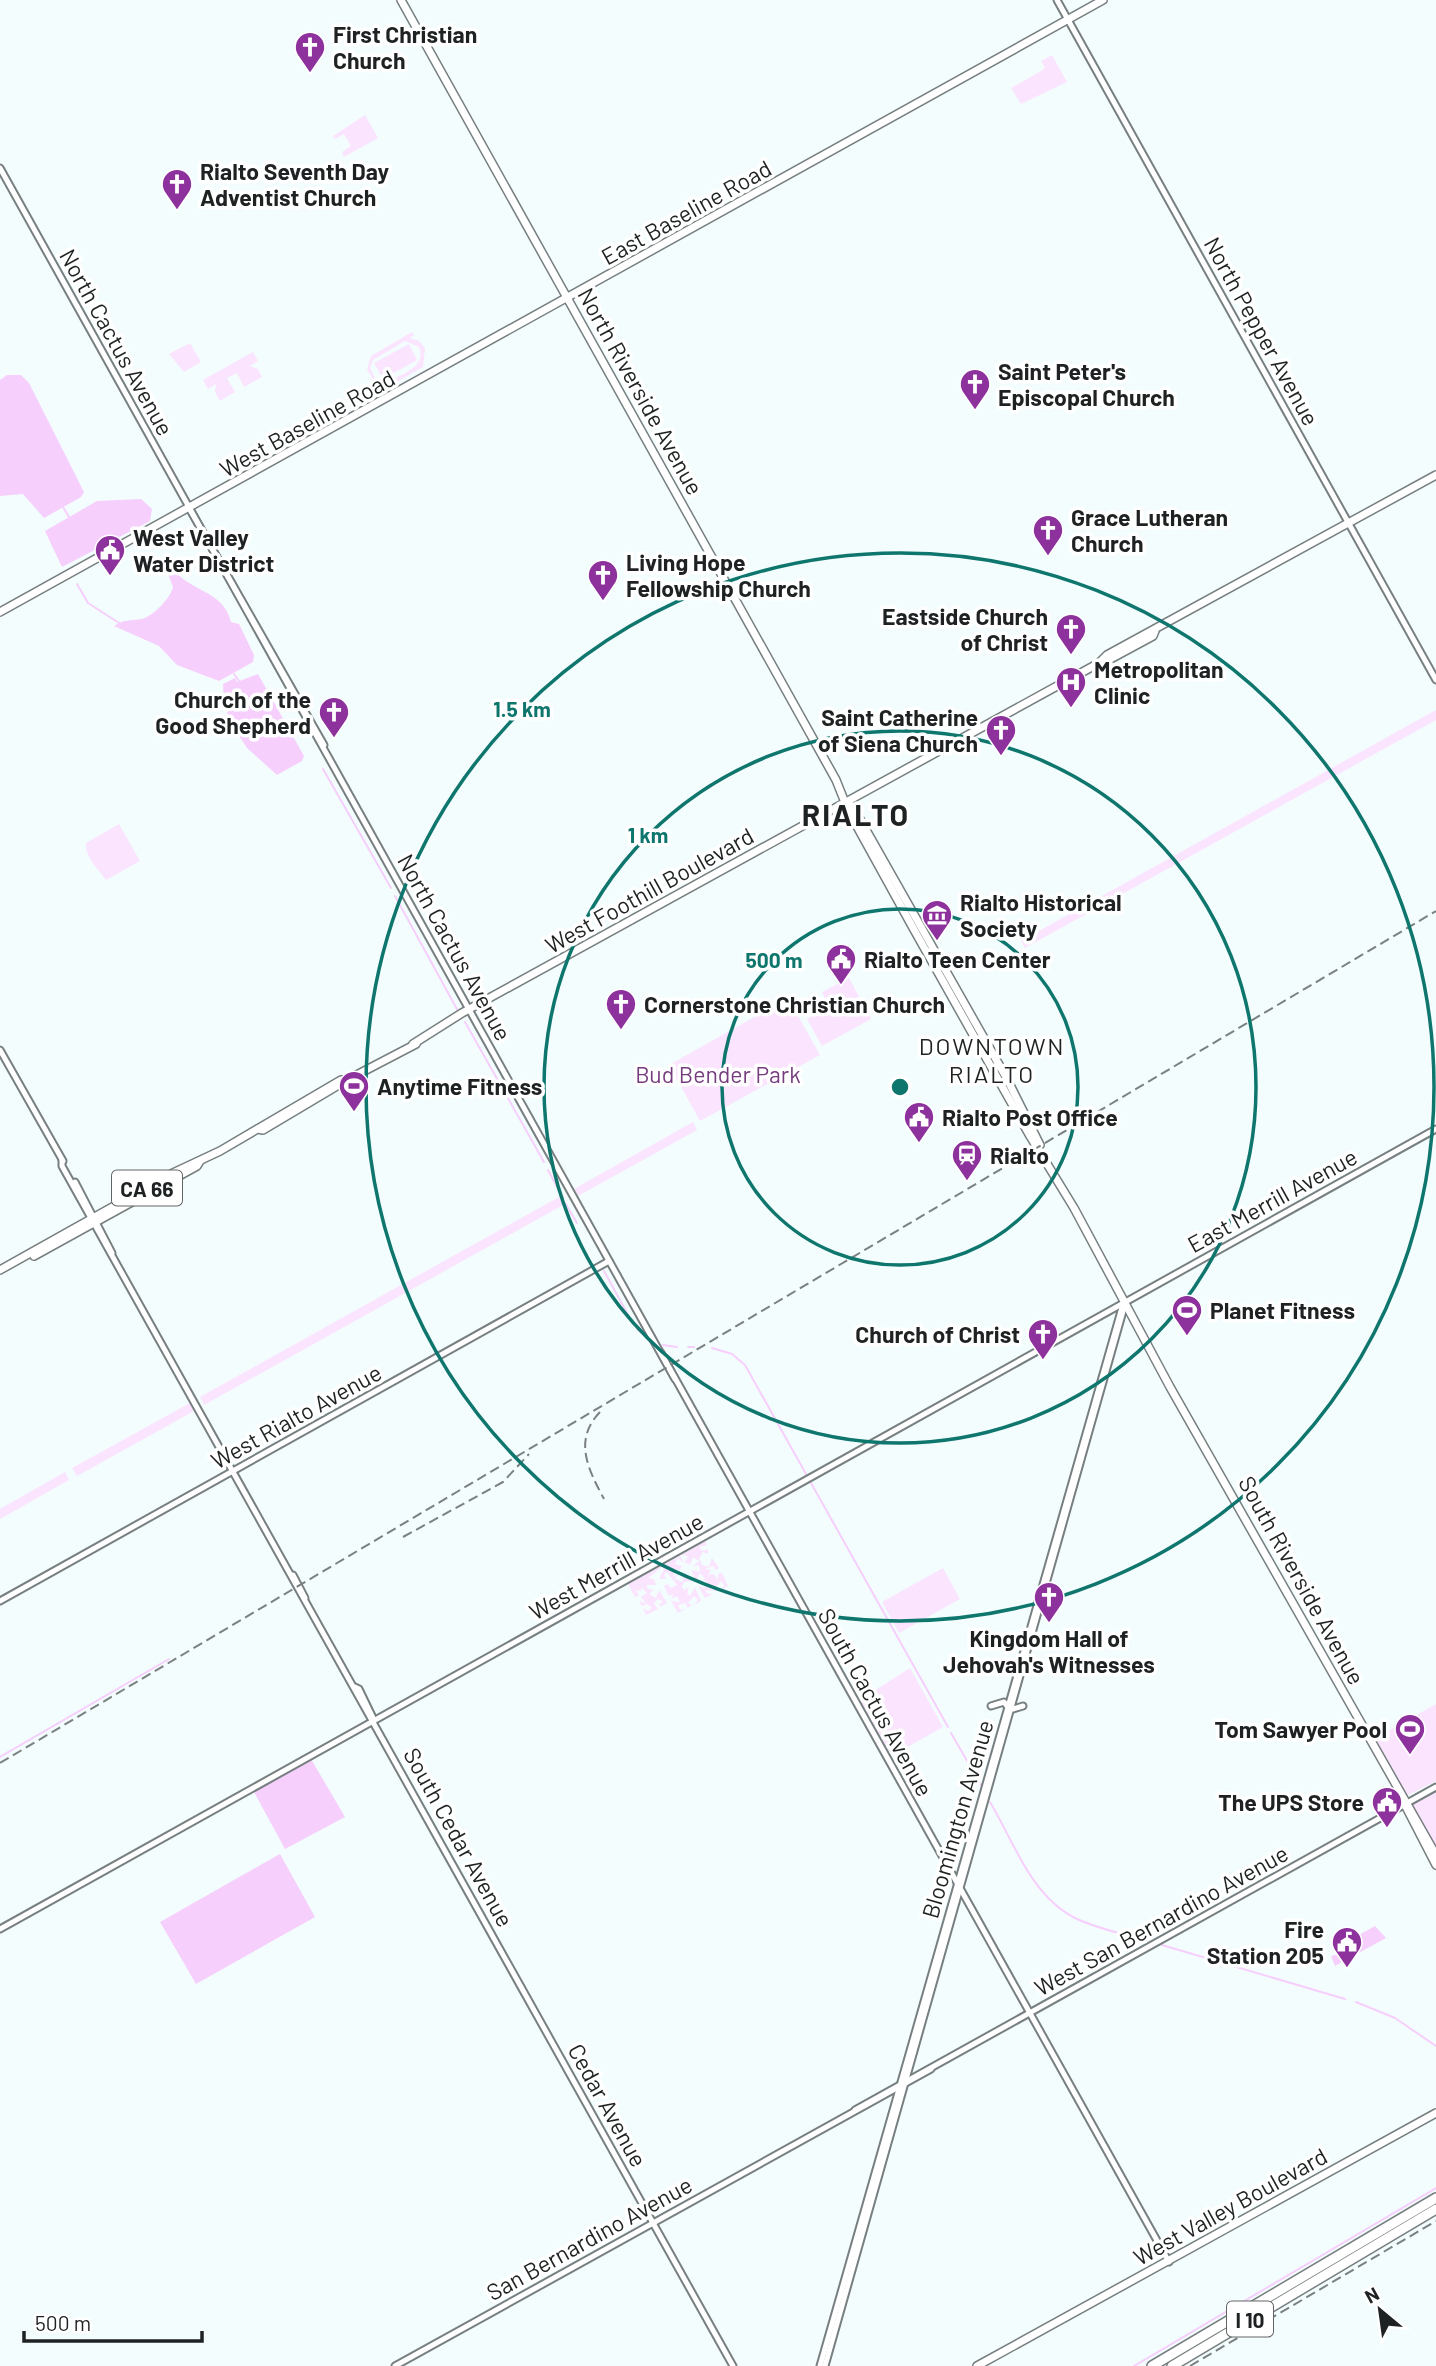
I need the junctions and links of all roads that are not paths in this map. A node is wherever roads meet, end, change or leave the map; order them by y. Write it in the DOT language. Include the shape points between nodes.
graph roads {
  1 [pos="401,0"];
  2 [pos="1058,0"];
  3 [pos="1103,0"];
  4 [pos="1068,19"];
  5 [pos="847,142"];
  6 [pos="0,168"];
  7 [pos="626,265"];
  8 [pos="567,298"];
  9 [pos="1436,475"];
  10 [pos="189,508"];
  11 [pos="1349,523"];
  12 [pos="0,612"];
  13 [pos="1436,680"];
  14 [pos="847,802"];
  15 [pos="470,1012"];
  16 [pos="966,1015"];
  17 [pos="0,1050"];
  18 [pos="347,1080"];
  19 [pos="258,1129"];
  20 [pos="1436,1129"];
  21 [pos="62,1160"];
  22 [pos="200,1161"];
  23 [pos="189,1164"];
  24 [pos="66,1173"];
  25 [pos="156,1182"];
  26 [pos="169,1182"];
  27 [pos="76,1183"];
  28 [pos="138,1199"];
  29 [pos="94,1220"];
  30 [pos="609,1261"];
  31 [pos="0,1272"];
  32 [pos="1125,1301"];
  33 [pos="1131,1315"];
  34 [pos="1123,1320"];
  35 [pos="1186,1411"];
  36 [pos="234,1470"];
  37 [pos="749,1511"];
  38 [pos="0,1601"];
  39 [pos="1007,1676"];
  40 [pos="1021,1679"];
  41 [pos="991,1706"];
  42 [pos="1023,1706"];
  43 [pos="1010,1707"];
  44 [pos="374,1720"];
  45 [pos="1436,1787"];
  46 [pos="1405,1804"];
  47 [pos="1436,1855"];
  48 [pos="1436,1865"];
  49 [pos="949,1868"];
  50 [pos="962,1869"];
  51 [pos="959,1887"];
  52 [pos="970,1905"];
  53 [pos="956,1907"];
  54 [pos="0,1928"];
  55 [pos="513,1971"];
  56 [pos="1030,2013"];
  57 [pos="933,2066"];
  58 [pos="912,2067"];
  59 [pos="918,2073"];
  60 [pos="903,2083"];
  61 [pos="889,2093"];
  62 [pos="896,2099"];
  63 [pos="855,2110"];
  64 [pos="1436,2113"];
  65 [pos="800,2140"];
  66 [pos="881,2153"];
  67 [pos="881,2170"];
  68 [pos="1436,2196"];
  69 [pos="868,2209"];
  70 [pos="1436,2209"];
  71 [pos="653,2222"];
  72 [pos="1169,2262"];
  73 [pos="1043,2332"];
  74 [pos="395,2366"];
  75 [pos="733,2366"];
  76 [pos="823,2366"];
  77 [pos="977,2366"];
  78 [pos="987,2366"];
  79 [pos="1152,2366"];
  80 [pos="1171,2366"];
  1 -- 8 [label="main road, North Riverside Avenue"];
  2 -- 4 [label="main road, North Pepper Avenue"];
  3 -- 4 [label="main road, East Baseline Road"];
  4 -- 5 [label="main road, East Baseline Road"];
  4 -- 11 [label="main road, North Pepper Avenue"];
  5 -- 7 [label="main road, East Baseline Road"];
  5 -- 7 [label="main road, East Baseline Road"];
  6 -- 10 [label="main road, North Cactus Avenue"];
  7 -- 8 [label="main road, East Baseline Road"];
  7 -- 8 [label="main road, East Baseline Road"];
  8 -- 10 [label="main road, West Baseline Road"];
  8 -- 14 [label="main road, North Riverside Avenue"];
  9 -- 11 [label="main road"];
  10 -- 12 [label="main road, West Baseline Road"];
  10 -- 15 [label="main road, North Cactus Avenue"];
  11 -- 13 [label="main road, North Pepper Avenue"];
  11 -- 14 [label="main road, West Foothill Boulevard" via="1153,636"];
  14 -- 15 [label="main road, West Foothill Boulevard"];
  14 -- 16 [label="main road, North Riverside Avenue"];
  15 -- 18 [label="main road, West Foothill Boulevard"];
  15 -- 30 [label="main road, North Cactus Avenue"];
  16 -- 32 [label="main road, South Riverside Avenue"];
  17 -- 21 [label="main road"];
  18 -- 19 [label="main road, West Foothill Boulevard"];
  18 -- 19 [label="main road, West Foothill Boulevard"];
  19 -- 22 [label="main road, West Foothill Boulevard"];
  20 -- 32 [label="main road, East Merrill Avenue"];
  21 -- 24 [label="main road"];
  21 -- 27 [label="main road"];
  22 -- 23 [label="main road, West Foothill Boulevard / CA 66"];
  22 -- 26 [label="main road, West Foothill Boulevard"];
  23 -- 25 [label="main road, West Foothill Boulevard / CA 66"];
  23 -- 26 [label="main road"];
  24 -- 27 [label="main road"];
  24 -- 29 [label="main road"];
  25 -- 28 [label="main road"];
  25 -- 29 [label="main road, West Foothill Boulevard / CA 66"];
  26 -- 28 [label="main road, West Foothill Boulevard"];
  27 -- 29 [label="main road"];
  28 -- 29 [label="main road, West Foothill Boulevard"];
  29 -- 31 [label="main road, West Foothill Boulevard"];
  29 -- 36 [label="main road, South Cedar Avenue"];
  30 -- 36 [label="main road, West Rialto Avenue"];
  30 -- 37 [label="main road, South Cactus Avenue"];
  32 -- 33 [label="main road, South Riverside Avenue"];
  32 -- 34 [label="main road, Bloomington Avenue"];
  32 -- 35 [label="main road, South Riverside Avenue"];
  32 -- 37 [label="main road, West Merrill Avenue"];
  32 -- 40 [label="main road, Bloomington Avenue"];
  33 -- 34 [label="main road"];
  33 -- 35 [label="main road, South Riverside Avenue"];
  34 -- 40 [label="main road, Bloomington Avenue"];
  35 -- 46 [label="main road, South Riverside Avenue"];
  36 -- 38 [label="main road, West Rialto Avenue"];
  36 -- 44 [label="main road, South Cedar Avenue"];
  37 -- 44 [label="main road, West Merrill Avenue"];
  37 -- 49 [label="main road, South Cactus Avenue"];
  39 -- 40 [label="main road"];
  40 -- 43 [label="main road, Bloomington Avenue"];
  41 -- 43 [label="main road" via="1004,1702"];
  42 -- 43 [label="main road"];
  43 -- 50 [label="main road, Bloomington Avenue"];
  43 -- 51 [label="main road, Bloomington Avenue"];
  44 -- 54 [label="main road, West Merrill Avenue"];
  44 -- 55 [label="main road, South Cedar Avenue"];
  45 -- 46 [label="main road, West San Bernardino Avenue"];
  46 -- 47 [label="main road, South Riverside Avenue"];
  46 -- 48 [label="main road, South Riverside Avenue"];
  46 -- 56 [label="main road, West San Bernardino Avenue"];
  49 -- 50 [label="main road"];
  49 -- 51 [label="main road, South Cactus Avenue"];
  50 -- 51 [label="main road, Bloomington Avenue"];
  51 -- 52 [label="main road, South Cactus Avenue"];
  51 -- 53 [label="main road, Bloomington Avenue"];
  51 -- 60 [label="main road, Bloomington Avenue"];
  52 -- 53 [label="main road"];
  52 -- 56 [label="main road, South Cactus Avenue"];
  53 -- 58 [label="main road, Bloomington Avenue"];
  55 -- 71 [label="main road, Cedar Avenue"];
  56 -- 57 [label="main road, West San Bernardino Avenue"];
  56 -- 72 [label="main road, South Cactus Avenue"];
  57 -- 59 [label="main road, West San Bernardino Avenue"];
  57 -- 60 [label="main road, West San Bernardino Avenue"];
  58 -- 59 [label="main road"];
  58 -- 60 [label="main road, Bloomington Avenue"];
  59 -- 60 [label="main road, West San Bernardino Avenue"];
  60 -- 61 [label="main road, West San Bernardino Avenue"];
  60 -- 62 [label="main road, Bloomington Avenue"];
  60 -- 63 [label="main road, West San Bernardino Avenue"];
  60 -- 67 [label="main road, Bloomington Avenue"];
  61 -- 62 [label="main road"];
  61 -- 63 [label="main road, West San Bernardino Avenue"];
  62 -- 66 [label="main road, Bloomington Avenue"];
  63 -- 65 [label="main road, West San Bernardino Avenue"];
  64 -- 72 [label="main road, West Valley Boulevard"];
  65 -- 71 [label="main road, San Bernardino Avenue"];
  66 -- 67 [label="main road"];
  66 -- 69 [label="main road, Bloomington Avenue"];
  67 -- 69 [label="main road, Bloomington Avenue"];
  68 -- 79 [label="highway, I 10"];
  69 -- 76 [label="main road, Bloomington Avenue"];
  70 -- 80 [label="highway, I 10"];
  71 -- 74 [label="main road, San Bernardino Avenue"];
  71 -- 75 [label="main road, Cedar Avenue"];
  72 -- 73 [label="main road, West Valley Boulevard"];
  73 -- 77 [label="main road"];
  73 -- 78 [label="main road"];
}
